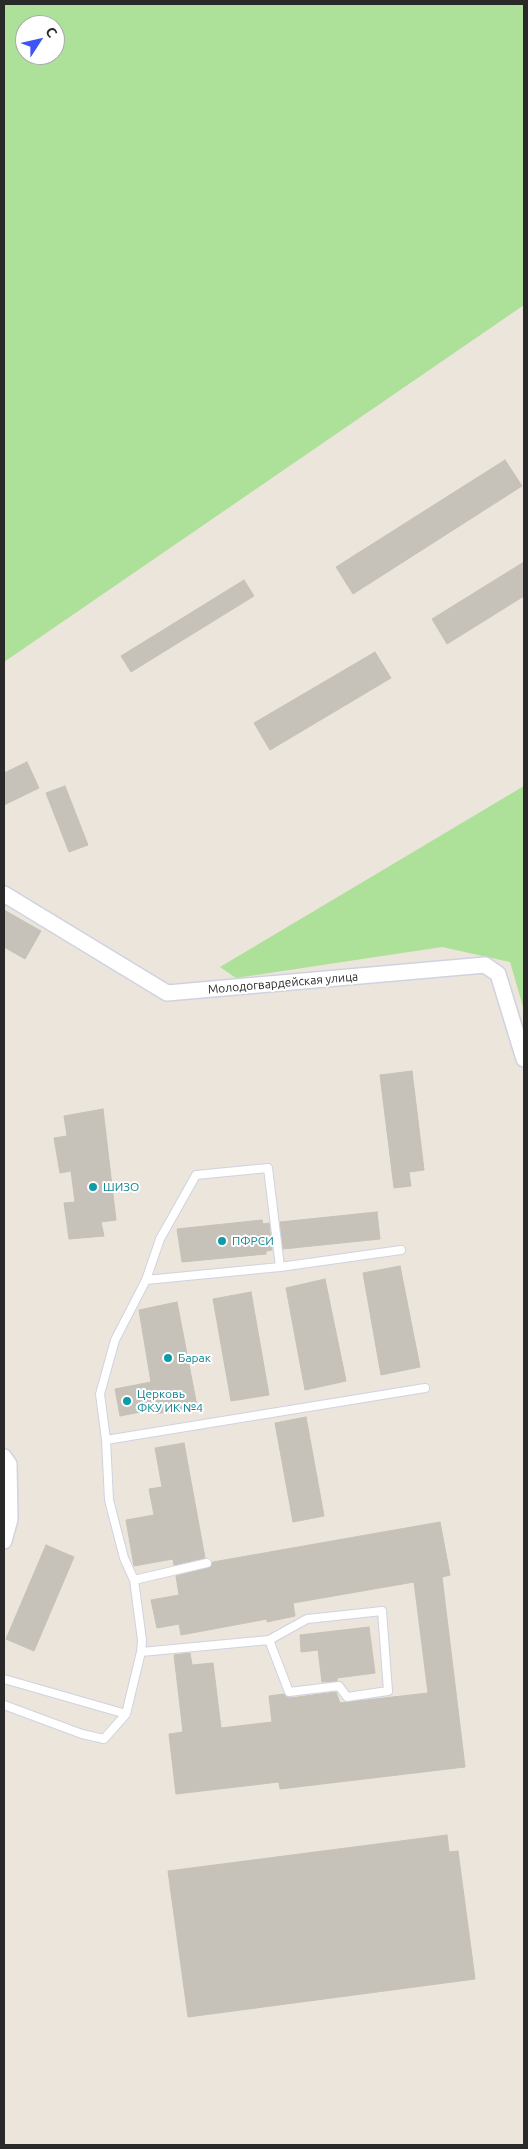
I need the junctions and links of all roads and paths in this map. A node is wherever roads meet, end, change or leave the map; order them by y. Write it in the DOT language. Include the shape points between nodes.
graph roads {
  1 [pos="4,894"];
  2 [pos="524,1059"];
  3 [pos="402,1250"];
  4 [pos="280,1267"];
  5 [pos="146,1280"];
  6 [pos="425,1388"];
  7 [pos="106,1440"];
  8 [pos="4,1457"];
  9 [pos="4,1541"];
  10 [pos="207,1564"];
  11 [pos="134,1580"];
  12 [pos="269,1640"];
  13 [pos="141,1652"];
  14 [pos="4,1679"];
  15 [pos="4,1705"];
  16 [pos="126,1714"];
  1 -- 2 [label="street, Молодогвардейская улица" via="167,993 485,965 498,974"];
  3 -- 4 [label="lane"];
  4 -- 5 [label="lane"];
  4 -- 5 [label="lane" via="268,1168 196,1175 160,1239"];
  5 -- 7 [label="lane" via="115,1340 100,1394"];
  6 -- 7 [label="lane"];
  7 -- 11 [label="lane" via="109,1500 124,1558"];
  8 -- 9 [label="street" via="9,1464 10,1519"];
  10 -- 11 [label="lane"];
  11 -- 13 [label="lane"];
  12 -- 12 [label="lane" via="307,1619 382,1612 388,1691 347,1697 339,1686 289,1692"];
  12 -- 13 [label="lane"];
  13 -- 16 [label="lane"];
  14 -- 16 [label="lane"];
  15 -- 16 [label="lane" via="104,1739"];
}
